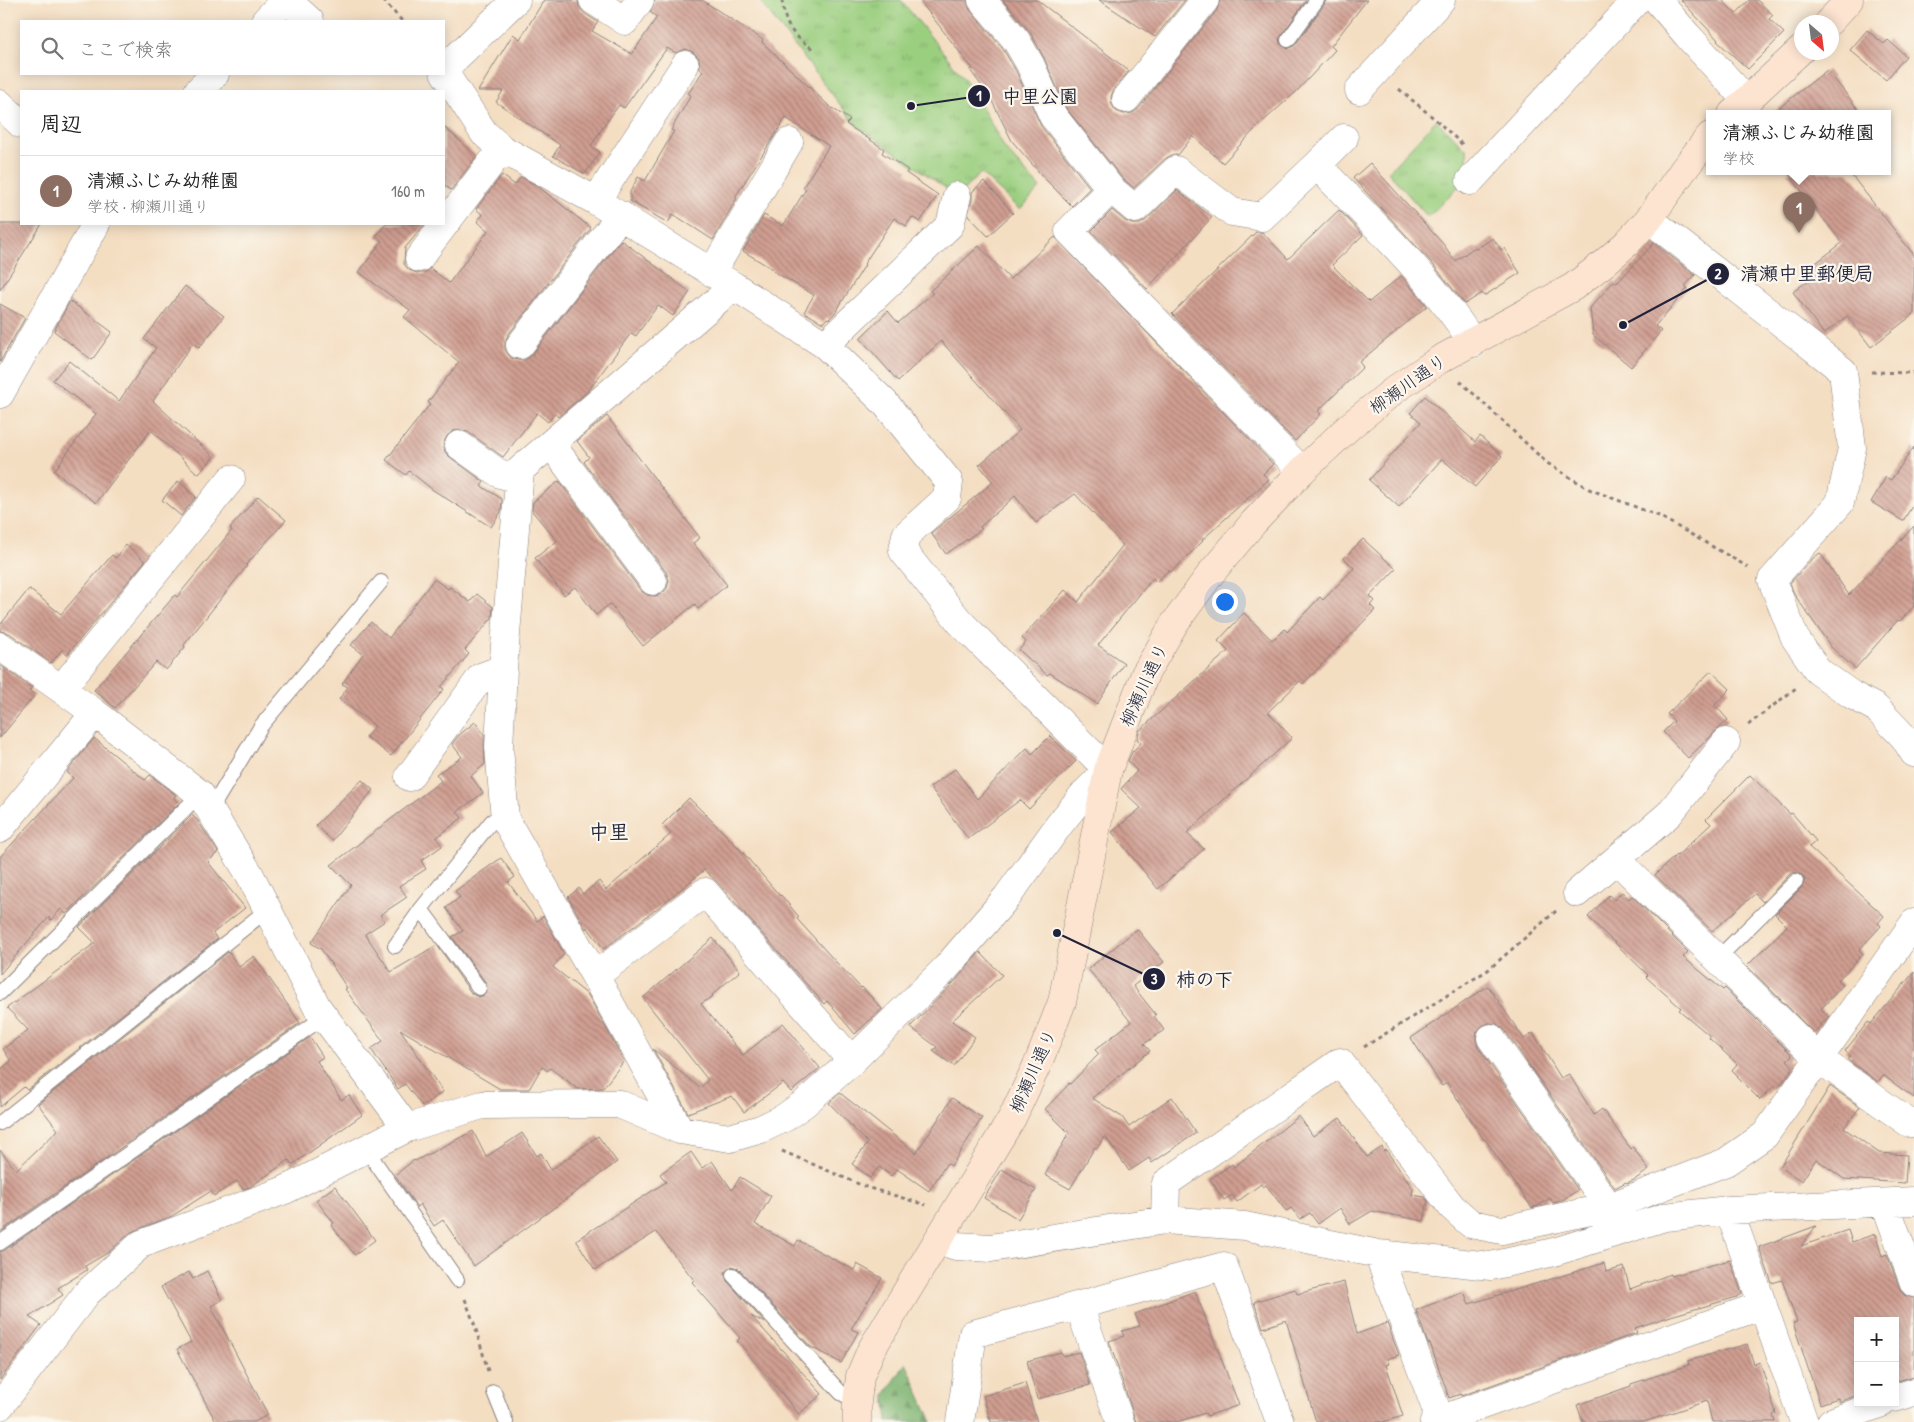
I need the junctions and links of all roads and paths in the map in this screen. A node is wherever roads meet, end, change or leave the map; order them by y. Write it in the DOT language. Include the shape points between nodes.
graph roads {
  1 [pos="286,0"];
  2 [pos="383,0"];
  3 [pos="516,0"];
  4 [pos="593,0"];
  5 [pos="640,0"];
  6 [pos="782,0"];
  7 [pos="982,0"];
  8 [pos="1205,0"];
  9 [pos="1317,0"];
  10 [pos="1442,0"];
  11 [pos="1637,0"];
  12 [pos="1657,0"];
  13 [pos="1848,0"];
  14 [pos="1835,15"];
  15 [pos="266,20"];
  16 [pos="309,20"];
  17 [pos="401,20"];
  18 [pos="1288,40"];
  19 [pos="814,50"];
  20 [pos="1794,56"];
  21 [pos="685,65"];
  22 [pos="445,69"];
  23 [pos="1377,70"];
  24 [pos="445,72"];
  25 [pos="214,75"];
  26 [pos="199,90"];
  27 [pos="1359,90"];
  28 [pos="1126,98"];
  29 [pos="0,104"];
  30 [pos="1740,107"];
  31 [pos="20,123"];
  32 [pos="1344,138"];
  33 [pos="1706,141"];
  34 [pos="789,142"];
  35 [pos="502,149"];
  36 [pos="1317,166"];
  37 [pos="1477,173"];
  38 [pos="1111,189"];
  39 [pos="957,196"];
  40 [pos="596,201"];
  41 [pos="620,215"];
  42 [pos="1649,219"];
  43 [pos="445,223"];
  44 [pos="95,225"];
  45 [pos="443,225"];
  46 [pos="418,258"];
  47 [pos="712,272"];
  48 [pos="734,286"];
  49 [pos="1473,343"];
  50 [pos="520,345"];
  51 [pos="825,345"];
  52 [pos="1439,360"];
  53 [pos="7,366"];
  54 [pos="1843,371"];
  55 [pos="1914,373"];
  56 [pos="0,394"];
  57 [pos="550,444"];
  58 [pos="459,445"];
  59 [pos="1302,471"];
  60 [pos="519,478"];
  61 [pos="231,479"];
  62 [pos="1772,580"];
  63 [pos="653,581"];
  64 [pos="381,582"];
  65 [pos="0,646"];
  66 [pos="503,669"];
  67 [pos="1818,671"];
  68 [pos="62,689"];
  69 [pos="95,713"];
  70 [pos="1726,742"];
  71 [pos="1914,753"];
  72 [pos="1108,770"];
  73 [pos="409,777"];
  74 [pos="205,802"];
  75 [pos="505,819"];
  76 [pos="0,829"];
  77 [pos="1617,860"];
  78 [pos="1796,881"];
  79 [pos="1577,893"];
  80 [pos="421,909"];
  81 [pos="267,910"];
  82 [pos="1914,923"];
  83 [pos="395,946"];
  84 [pos="1717,959"];
  85 [pos="595,976"];
  86 [pos="479,988"];
  87 [pos="0,993"];
  88 [pos="324,1017"];
  89 [pos="1492,1038"];
  90 [pos="1818,1058"];
  91 [pos="852,1061"];
  92 [pos="1340,1062"];
  93 [pos="0,1123"];
  94 [pos="1914,1123"];
  95 [pos="407,1128"];
  96 [pos="762,1129"];
  97 [pos="680,1130"];
  98 [pos="366,1148"];
  99 [pos="1914,1201"];
  100 [pos="1885,1203"];
  101 [pos="1608,1207"];
  102 [pos="1729,1210"];
  103 [pos="954,1214"];
  104 [pos="1165,1220"];
  105 [pos="938,1240"];
  106 [pos="0,1243"];
  107 [pos="1378,1254"];
  108 [pos="733,1275"];
  109 [pos="457,1280"];
  110 [pos="1914,1283"];
  111 [pos="1763,1305"];
  112 [pos="1079,1306"];
  113 [pos="494,1392"];
  114 [pos="1914,1392"];
  115 [pos="1899,1397"];
  116 [pos="0,1406"];
  117 [pos="1871,1407"];
  118 [pos="857,1412"];
  119 [pos="1439,1421"];
  120 [pos="506,1422"];
  121 [pos="960,1422"];
  122 [pos="1120,1422"];
  123 [pos="1280,1422"];
  124 [pos="1804,1422"];
  125 [pos="1831,1422"];
  1 -- 15 [label="street"];
  1 -- 16 [label="street"];
  2 -- 17 [label="path"];
  3 -- 22 [label="street"];
  4 -- 5 [label="street" via="625,21"];
  6 -- 19 [label="path" via="792,34"];
  7 -- 38 [label="street" via="1016,40 1053,116"];
  8 -- 28 [label="street"];
  9 -- 18 [label="lane"];
  10 -- 23 [label="street"];
  11 -- 37 [label="street"];
  12 -- 30 [label="street"];
  13 -- 14 [label="street"];
  20 -- 30 [label="street"];
  21 -- 40 [label="street"];
  23 -- 27 [label="street"];
  23 -- 37 [label="path" via="1436,120"];
  24 -- 35 [label="street" via="484,133"];
  25 -- 26 [label="street"];
  29 -- 31 [label="street"];
  32 -- 36 [label="street"];
  33 -- 42 [label="street, 柳瀬川通り"];
  34 -- 47 [label="street"];
  35 -- 40 [label="street"];
  35 -- 43 [label="street"];
  36 -- 38 [label="street" via="1262,217 1232,212 1176,170 1134,209"];
  36 -- 49 [label="street" via="1433,287"];
  38 -- 59 [label="street" via="1069,231"];
  39 -- 51 [label="street" via="950,225"];
  40 -- 41 [label="street"];
  41 -- 47 [label="street"];
  41 -- 50 [label="street"];
  42 -- 49 [label="street, 柳瀬川通り" via="1626,244 1573,287"];
  42 -- 54 [label="street"];
  44 -- 53 [label="street"];
  45 -- 46 [label="street"];
  47 -- 48 [label="street"];
  48 -- 51 [label="street"];
  48 -- 57 [label="street"];
  49 -- 52 [label="street, 柳瀬川通り"];
  51 -- 72 [label="street" via="884,403 949,482 947,498 906,535 903,551 960,622"];
  52 -- 59 [label="street, 柳瀬川通り" via="1397,388 1350,426"];
  52 -- 62 [label="path" via="1547,463 1589,489 1658,516"];
  53 -- 56 [label="street"];
  54 -- 55 [label="path"];
  54 -- 62 [label="street" via="1852,448 1840,503"];
  57 -- 60 [label="street" via="520,470"];
  57 -- 63 [label="street"];
  58 -- 60 [label="street" via="500,474"];
  59 -- 72 [label="street, 柳瀬川通り" via="1212,572 1174,624 1145,674"];
  60 -- 66 [label="street"];
  61 -- 68 [label="street"];
  62 -- 67 [label="street" via="1795,638"];
  64 -- 74 [label="lane" via="261,726"];
  65 -- 68 [label="street"];
  66 -- 73 [label="street" via="481,677"];
  66 -- 75 [label="street" via="499,747"];
  67 -- 70 [label="path"];
  67 -- 71 [label="street" via="1876,708 1904,737"];
  68 -- 69 [label="street"];
  69 -- 74 [label="street"];
  69 -- 76 [label="street"];
  70 -- 77 [label="street" via="1669,814"];
  72 -- 91 [label="street" via="1083,795 1007,897 946,968"];
  72 -- 103 [label="street, 柳瀬川通り" via="1062,1002 1012,1118"];
  74 -- 81 [label="street" via="250,875"];
  74 -- 87 [label="lane"];
  75 -- 80 [label="lane" via="492,821"];
  75 -- 85 [label="street"];
  77 -- 79 [label="street"];
  77 -- 84 [label="street"];
  78 -- 84 [label="lane"];
  79 -- 92 [label="path" via="1488,970"];
  80 -- 83 [label="lane"];
  80 -- 86 [label="lane"];
  81 -- 88 [label="street"];
  81 -- 93 [label="lane"];
  82 -- 90 [label="street"];
  84 -- 90 [label="street"];
  85 -- 91 [label="street" via="705,892"];
  85 -- 97 [label="street"];
  88 -- 95 [label="street"];
  88 -- 106 [label="lane"];
  89 -- 101 [label="street"];
  90 -- 94 [label="street" via="1909,1123"];
  90 -- 101 [label="street" via="1764,1135 1726,1162"];
  91 -- 96 [label="street" via="805,1103"];
  92 -- 101 [label="street" via="1452,1207 1471,1224 1502,1230"];
  92 -- 104 [label="street" via="1166,1183"];
  95 -- 97 [label="street" via="482,1105 619,1104"];
  95 -- 98 [label="street"];
  96 -- 97 [label="street" via="730,1138"];
  96 -- 103 [label="path" via="778,1149 787,1153 866,1187"];
  98 -- 109 [label="lane"];
  98 -- 116 [label="street" via="285,1190 141,1244 87,1293"];
  99 -- 100 [label="street"];
  100 -- 102 [label="street"];
  100 -- 110 [label="street"];
  102 -- 107 [label="street" via="1665,1217 1554,1252 1491,1266"];
  102 -- 111 [label="street"];
  103 -- 105 [label="street, 柳瀬川通り"];
  104 -- 105 [label="street" via="991,1248 956,1246"];
  104 -- 107 [label="street" via="1245,1226"];
  105 -- 118 [label="street, 柳瀬川通り" via="871,1350 860,1376"];
  107 -- 119 [label="street"];
  108 -- 118 [label="lane"];
  109 -- 113 [label="path" via="475,1326"];
  111 -- 119 [label="street"];
  111 -- 124 [label="street"];
  112 -- 121 [label="street" via="973,1334"];
  112 -- 122 [label="street"];
  112 -- 123 [label="street" via="1224,1266"];
  113 -- 120 [label="lane"];
  114 -- 115 [label="street"];
  117 -- 125 [label="street"];
}
